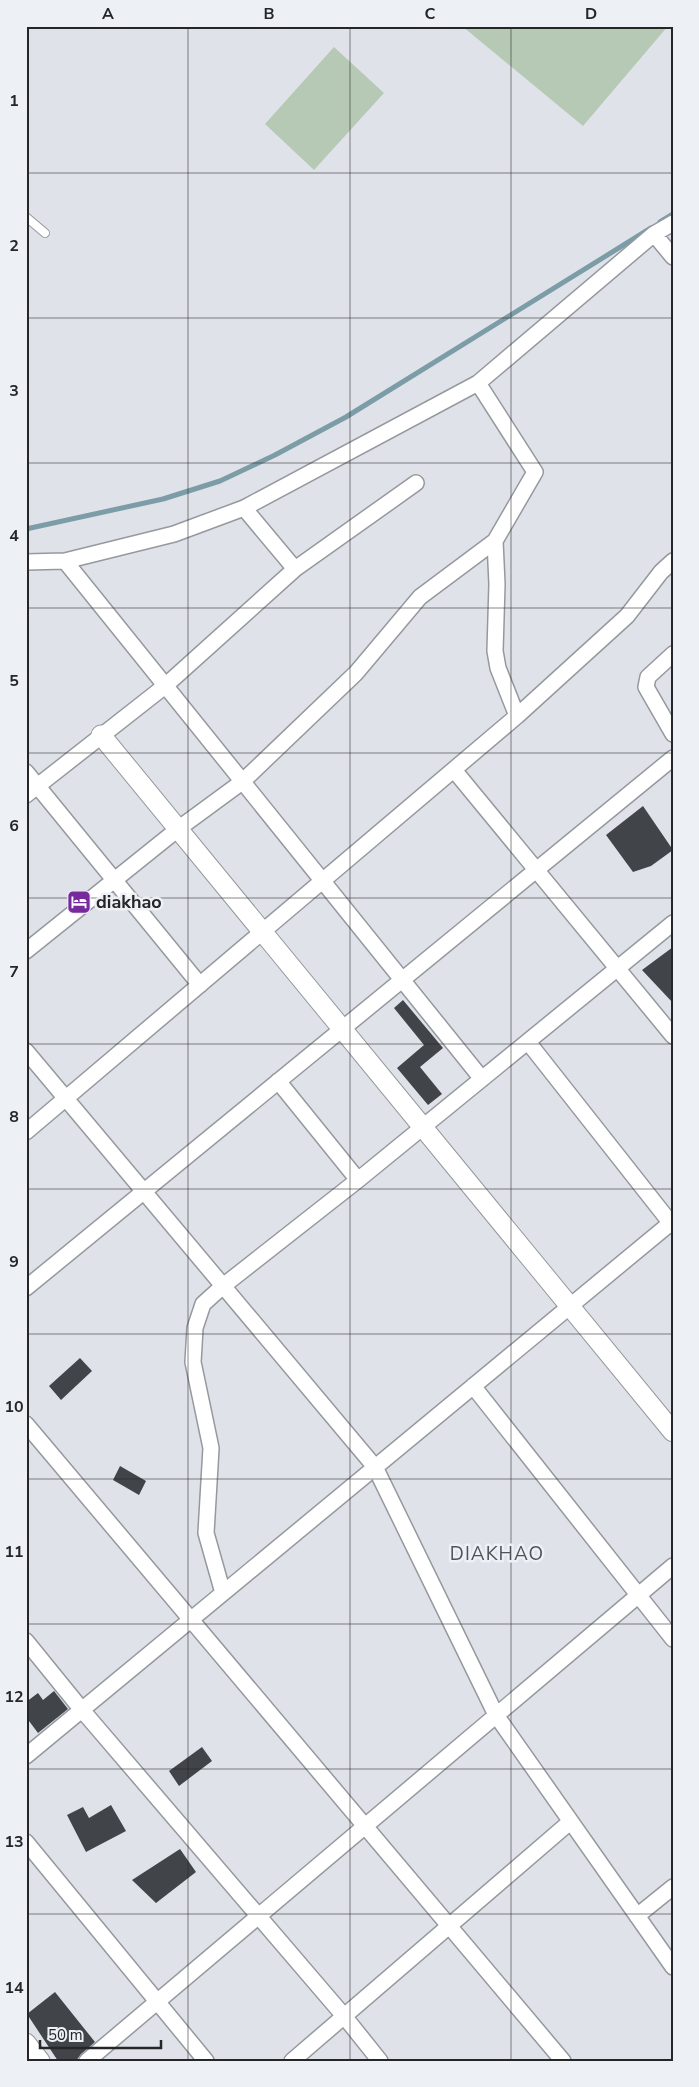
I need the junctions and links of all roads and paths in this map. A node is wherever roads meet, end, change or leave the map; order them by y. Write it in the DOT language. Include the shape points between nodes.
graph roads {
  1 [pos="26,217"];
  2 [pos="673,223"];
  3 [pos="45,233"];
  4 [pos="654,234"];
  5 [pos="673,257"];
  6 [pos="478,383"];
  7 [pos="416,483"];
  8 [pos="244,508"];
  9 [pos="494,541"];
  10 [pos="673,561"];
  11 [pos="26,562"];
  12 [pos="65,562"];
  13 [pos="295,569"];
  14 [pos="673,654"];
  15 [pos="165,686"];
  16 [pos="517,716"];
  17 [pos="673,734"];
  18 [pos="101,735"];
  19 [pos="673,758"];
  20 [pos="454,770"];
  21 [pos="26,772"];
  22 [pos="242,782"];
  23 [pos="32,791"];
  24 [pos="178,829"];
  25 [pos="536,870"];
  26 [pos="114,880"];
  27 [pos="322,881"];
  28 [pos="673,923"];
  29 [pos="262,932"];
  30 [pos="26,951"];
  31 [pos="618,969"];
  32 [pos="402,980"];
  33 [pos="200,985"];
  34 [pos="342,1029"];
  35 [pos="673,1036"];
  36 [pos="528,1042"];
  37 [pos="26,1051"];
  38 [pos="482,1079"];
  39 [pos="278,1082"];
  40 [pos="66,1098"];
  41 [pos="423,1127"];
  42 [pos="26,1132"];
  43 [pos="358,1180"];
  44 [pos="144,1192"];
  45 [pos="672,1224"];
  46 [pos="223,1286"];
  47 [pos="26,1288"];
  48 [pos="570,1306"];
  49 [pos="473,1386"];
  50 [pos="26,1424"];
  51 [pos="673,1432"];
  52 [pos="375,1467"];
  53 [pos="673,1566"];
  54 [pos="222,1594"];
  55 [pos="637,1596"];
  56 [pos="191,1620"];
  57 [pos="673,1639"];
  58 [pos="26,1642"];
  59 [pos="82,1710"];
  60 [pos="496,1715"];
  61 [pos="26,1756"];
  62 [pos="570,1822"];
  63 [pos="365,1826"];
  64 [pos="26,1842"];
  65 [pos="673,1886"];
  66 [pos="258,1916"];
  67 [pos="637,1916"];
  68 [pos="449,1926"];
  69 [pos="673,1967"];
  70 [pos="156,2002"];
  71 [pos="344,2016"];
  72 [pos="26,2043"];
  73 [pos="40,2061"];
  74 [pos="87,2061"];
  75 [pos="206,2061"];
  76 [pos="292,2061"];
  77 [pos="380,2061"];
  78 [pos="563,2061"];
  1 -- 3 [label="lane"];
  2 -- 4 [label="street"];
  4 -- 5 [label="street"];
  4 -- 6 [label="street"];
  6 -- 8 [label="street"];
  6 -- 9 [label="street" via="535,472"];
  7 -- 13 [label="street"];
  8 -- 12 [label="street" via="174,534"];
  8 -- 13 [label="street"];
  9 -- 16 [label="street" via="497,584 495,651 498,668"];
  9 -- 22 [label="street" via="420,597 356,673"];
  10 -- 16 [label="street" via="627,616"];
  11 -- 12 [label="street"];
  12 -- 15 [label="street"];
  13 -- 15 [label="street"];
  14 -- 17 [label="street" via="648,677 646,687"];
  15 -- 18 [label="street"];
  15 -- 22 [label="street"];
  16 -- 20 [label="street"];
  18 -- 23 [label="street"];
  18 -- 24 [label="street"];
  19 -- 25 [label="street"];
  20 -- 25 [label="street"];
  20 -- 27 [label="street"];
  21 -- 23 [label="street"];
  22 -- 24 [label="street"];
  22 -- 27 [label="street"];
  23 -- 26 [label="street"];
  24 -- 26 [label="street"];
  24 -- 29 [label="street"];
  25 -- 31 [label="street"];
  25 -- 32 [label="street"];
  26 -- 30 [label="street"];
  26 -- 33 [label="street"];
  27 -- 29 [label="street"];
  27 -- 32 [label="street"];
  28 -- 31 [label="street"];
  29 -- 33 [label="street"];
  29 -- 34 [label="street"];
  31 -- 35 [label="street"];
  31 -- 36 [label="street"];
  32 -- 34 [label="street"];
  32 -- 38 [label="street"];
  33 -- 40 [label="street"];
  34 -- 39 [label="street"];
  34 -- 41 [label="street"];
  36 -- 38 [label="street"];
  36 -- 45 [label="street"];
  37 -- 40 [label="street"];
  38 -- 41 [label="street"];
  39 -- 43 [label="street"];
  39 -- 44 [label="street"];
  40 -- 42 [label="street"];
  40 -- 44 [label="street"];
  41 -- 43 [label="street"];
  41 -- 48 [label="street"];
  43 -- 46 [label="street"];
  44 -- 46 [label="street"];
  44 -- 47 [label="street"];
  45 -- 48 [label="street"];
  46 -- 52 [label="street"];
  46 -- 54 [label="street" via="203,1304 195,1328 193,1362 211,1448 206,1534"];
  48 -- 49 [label="street"];
  48 -- 51 [label="street"];
  49 -- 52 [label="street"];
  49 -- 55 [label="street"];
  50 -- 56 [label="street"];
  52 -- 54 [label="street"];
  52 -- 60 [label="street"];
  53 -- 55 [label="street"];
  54 -- 56 [label="street"];
  55 -- 57 [label="street"];
  55 -- 60 [label="street"];
  56 -- 59 [label="street"];
  56 -- 63 [label="street"];
  58 -- 59 [label="street"];
  59 -- 61 [label="street"];
  59 -- 66 [label="street"];
  60 -- 62 [label="street"];
  60 -- 63 [label="street"];
  62 -- 67 [label="street"];
  62 -- 68 [label="street"];
  63 -- 66 [label="street"];
  63 -- 68 [label="street"];
  64 -- 70 [label="street"];
  65 -- 67 [label="street"];
  66 -- 70 [label="street"];
  66 -- 71 [label="street"];
  67 -- 69 [label="street"];
  68 -- 71 [label="street"];
  68 -- 78 [label="street"];
  70 -- 74 [label="street"];
  70 -- 75 [label="street"];
  71 -- 76 [label="street"];
  71 -- 77 [label="street"];
  72 -- 73 [label="street"];
}
